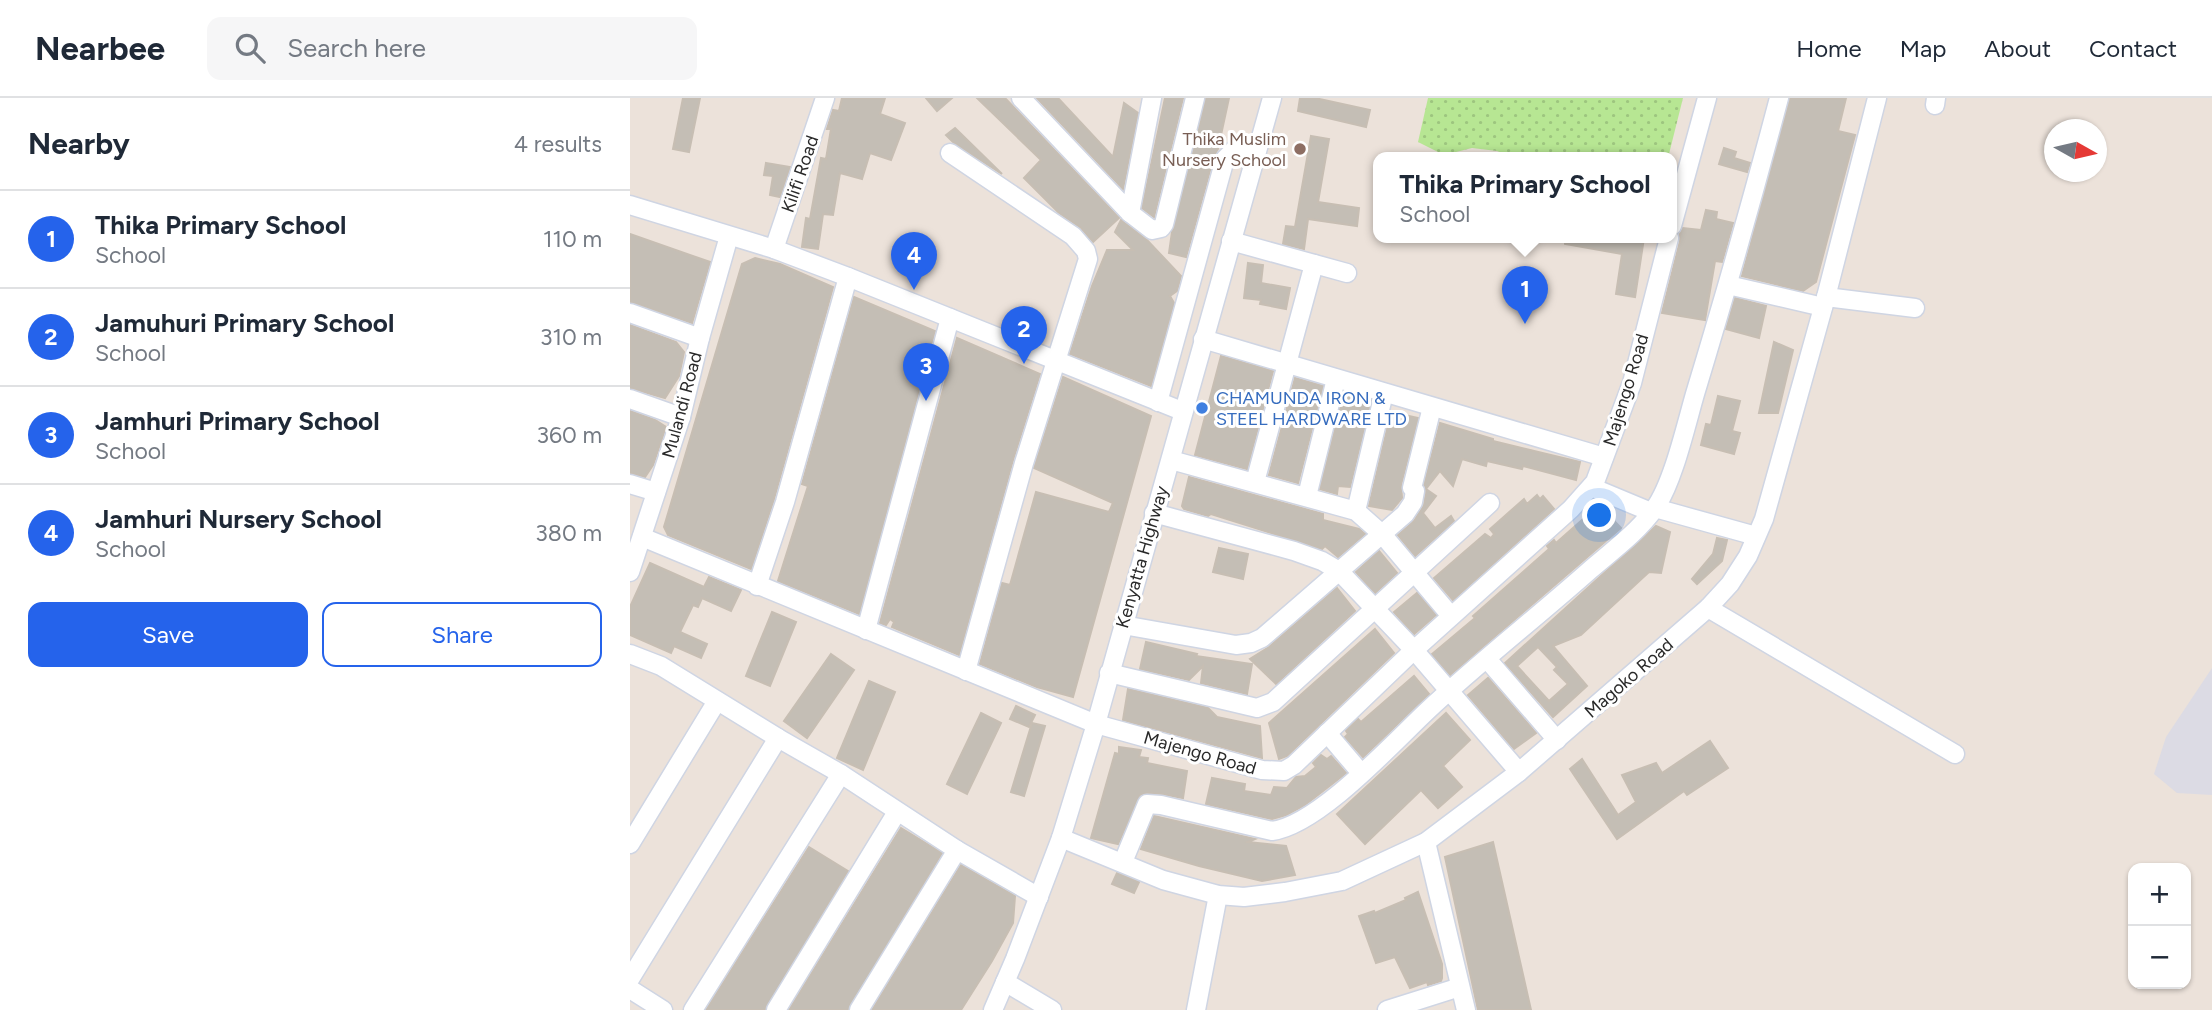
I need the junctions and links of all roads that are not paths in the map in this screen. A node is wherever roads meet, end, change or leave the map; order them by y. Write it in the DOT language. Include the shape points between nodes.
graph roads {
  1 [pos="825,98"];
  2 [pos="1021,98"];
  3 [pos="1152,98"];
  4 [pos="1195,98"];
  5 [pos="1272,98"];
  6 [pos="1706,98"];
  7 [pos="1779,98"];
  8 [pos="1877,98"];
  9 [pos="1258,146"];
  10 [pos="950,153"];
  11 [pos="630,205"];
  12 [pos="1677,207"];
  13 [pos="1130,213"];
  14 [pos="729,236"];
  15 [pos="1231,241"];
  16 [pos="1668,243"];
  17 [pos="774,250"];
  18 [pos="1314,264"];
  19 [pos="1347,273"];
  20 [pos="848,277"];
  21 [pos="1728,285"];
  22 [pos="1824,302"];
  23 [pos="1915,308"];
  24 [pos="630,313"];
  25 [pos="950,318"];
  26 [pos="700,338"];
  27 [pos="1203,339"];
  28 [pos="1055,360"];
  29 [pos="1286,364"];
  30 [pos="1336,379"];
  31 [pos="1384,393"];
  32 [pos="630,399"];
  33 [pos="1158,402"];
  34 [pos="1432,407"];
  35 [pos="1182,411"];
  36 [pos="681,417"];
  37 [pos="1604,457"];
  38 [pos="1171,460"];
  39 [pos="1255,482"];
  40 [pos="630,484"];
  41 [pos="1591,487"];
  42 [pos="656,492"];
  43 [pos="1307,496"];
  44 [pos="1490,503"];
  45 [pos="1356,510"];
  46 [pos="1653,510"];
  47 [pos="1154,513"];
  48 [pos="1382,534"];
  49 [pos="1756,536"];
  50 [pos="642,537"];
  51 [pos="630,572"];
  52 [pos="1339,572"];
  53 [pos="1414,573"];
  54 [pos="757,586"];
  55 [pos="1709,608"];
  56 [pos="1374,609"];
  57 [pos="1451,616"];
  58 [pos="1123,625"];
  59 [pos="866,630"];
  60 [pos="1414,650"];
  61 [pos="630,654"];
  62 [pos="1488,659"];
  63 [pos="966,671"];
  64 [pos="1109,673"];
  65 [pos="1448,692"];
  66 [pos="717,701"];
  67 [pos="1096,723"];
  68 [pos="1327,733"];
  69 [pos="778,738"];
  70 [pos="1558,740"];
  71 [pos="1955,754"];
  72 [pos="1520,772"];
  73 [pos="1361,773"];
  74 [pos="841,774"];
  75 [pos="897,812"];
  76 [pos="1061,838"];
  77 [pos="1426,842"];
  78 [pos="630,844"];
  79 [pos="957,849"];
  80 [pos="1124,862"];
  81 [pos="1218,895"];
  82 [pos="1039,897"];
  83 [pos="630,979"];
  84 [pos="1005,982"];
  85 [pos="1460,987"];
  86 [pos="630,989"];
  87 [pos="663,1010"];
  88 [pos="693,1010"];
  89 [pos="776,1010"];
  90 [pos="859,1010"];
  91 [pos="993,1010"];
  92 [pos="1052,1010"];
  93 [pos="1196,1010"];
  94 [pos="1387,1010"];
  95 [pos="1466,1010"];
  1 -- 17 [label="street, Kilifi Road"];
  2 -- 13 [label="street"];
  3 -- 13 [label="street"];
  4 -- 13 [label="street" via="1164,225 1152,230"];
  5 -- 9 [label="street, Kenyatta Highway"];
  6 -- 12 [label="street"];
  7 -- 21 [label="street"];
  8 -- 22 [label="street, Magoko Road"];
  9 -- 15 [label="street, Kenyatta Highway"];
  9 -- 33 [label="street" via="1234,150 1225,159"];
  10 -- 28 [label="street" via="1073,236 1086,251 1088,259"];
  11 -- 14 [label="street"];
  14 -- 17 [label="street"];
  14 -- 26 [label="street, Mulandi Road"];
  15 -- 18 [label="street"];
  15 -- 27 [label="street, Kenyatta Highway"];
  16 -- 37 [label="street, Majengo Road" via="1632,383"];
  17 -- 20 [label="street"];
  18 -- 19 [label="street"];
  18 -- 29 [label="street"];
  20 -- 25 [label="street"];
  20 -- 54 [label="street"];
  21 -- 22 [label="street"];
  21 -- 46 [label="street" via="1665,490"];
  22 -- 23 [label="street"];
  22 -- 49 [label="street, Magoko Road"];
  24 -- 26 [label="street"];
  25 -- 28 [label="street"];
  25 -- 59 [label="street"];
  26 -- 36 [label="street, Mulandi Road"];
  27 -- 29 [label="street"];
  27 -- 35 [label="street, Kenyatta Highway"];
  28 -- 33 [label="street"];
  28 -- 63 [label="street"];
  29 -- 30 [label="street"];
  29 -- 39 [label="street"];
  30 -- 31 [label="street"];
  30 -- 43 [label="street"];
  31 -- 34 [label="street"];
  31 -- 45 [label="street"];
  32 -- 36 [label="street"];
  33 -- 35 [label="street"];
  34 -- 37 [label="street"];
  34 -- 48 [label="street" via="1412,488 1413,502"];
  35 -- 38 [label="street, Kenyatta Highway"];
  36 -- 42 [label="street, Mulandi Road"];
  37 -- 41 [label="street, Majengo Road"];
  38 -- 39 [label="street"];
  38 -- 47 [label="street, Kenyatta Highway"];
  39 -- 43 [label="street"];
  40 -- 42 [label="street"];
  41 -- 46 [label="street"];
  41 -- 57 [label="street, Majengo Road"];
  42 -- 50 [label="street, Mulandi Road"];
  43 -- 45 [label="street"];
  44 -- 53 [label="street"];
  45 -- 48 [label="street"];
  46 -- 49 [label="street"];
  46 -- 62 [label="street"];
  47 -- 52 [label="street" via="1294,551"];
  47 -- 58 [label="street, Kenyatta Highway"];
  48 -- 52 [label="street"];
  48 -- 53 [label="street"];
  49 -- 55 [label="street, Magoko Road" via="1730,584"];
  50 -- 51 [label="street, Mulandi Road"];
  50 -- 54 [label="street, Majengo Road"];
  52 -- 56 [label="street"];
  52 -- 58 [label="street" via="1251,643 1209,642"];
  53 -- 56 [label="street"];
  53 -- 57 [label="street"];
  54 -- 59 [label="street, Majengo Road"];
  55 -- 70 [label="street, Magoko Road"];
  55 -- 71 [label="street"];
  56 -- 60 [label="street"];
  56 -- 64 [label="street" via="1264,707"];
  57 -- 60 [label="street, Majengo Road"];
  58 -- 64 [label="street, Kenyatta Highway"];
  59 -- 63 [label="street, Majengo Road"];
  60 -- 65 [label="street"];
  60 -- 68 [label="street, Majengo Road"];
  61 -- 66 [label="street" via="661,666"];
  62 -- 65 [label="street"];
  62 -- 70 [label="street"];
  63 -- 67 [label="street, Majengo Road"];
  64 -- 67 [label="street, Kenyatta Highway"];
  65 -- 72 [label="street"];
  65 -- 73 [label="street"];
  66 -- 69 [label="street"];
  66 -- 78 [label="street"];
  67 -- 68 [label="street, Majengo Road" via="1276,772 1294,765"];
  67 -- 76 [label="street, Kenyatta Highway"];
  68 -- 73 [label="street"];
  69 -- 74 [label="street"];
  69 -- 83 [label="street"];
  70 -- 72 [label="street, Magoko Road"];
  72 -- 77 [label="street, Magoko Road"];
  73 -- 80 [label="street" via="1318,811 1272,831 1147,804"];
  74 -- 75 [label="street"];
  74 -- 88 [label="street"];
  75 -- 79 [label="street"];
  75 -- 89 [label="street"];
  76 -- 80 [label="street, Magoko Road"];
  76 -- 82 [label="street, Kenyatta Highway"];
  77 -- 81 [label="street, Magoko Road" via="1342,881 1244,897"];
  77 -- 85 [label="street"];
  79 -- 82 [label="street"];
  79 -- 90 [label="street"];
  80 -- 81 [label="street, Magoko Road" via="1163,880"];
  81 -- 93 [label="street"];
  82 -- 84 [label="street, Kenyatta Highway"];
  84 -- 91 [label="street, Kenyatta Highway"];
  84 -- 92 [label="street"];
  85 -- 94 [label="street"];
  85 -- 95 [label="street"];
  86 -- 87 [label="street"];
}
